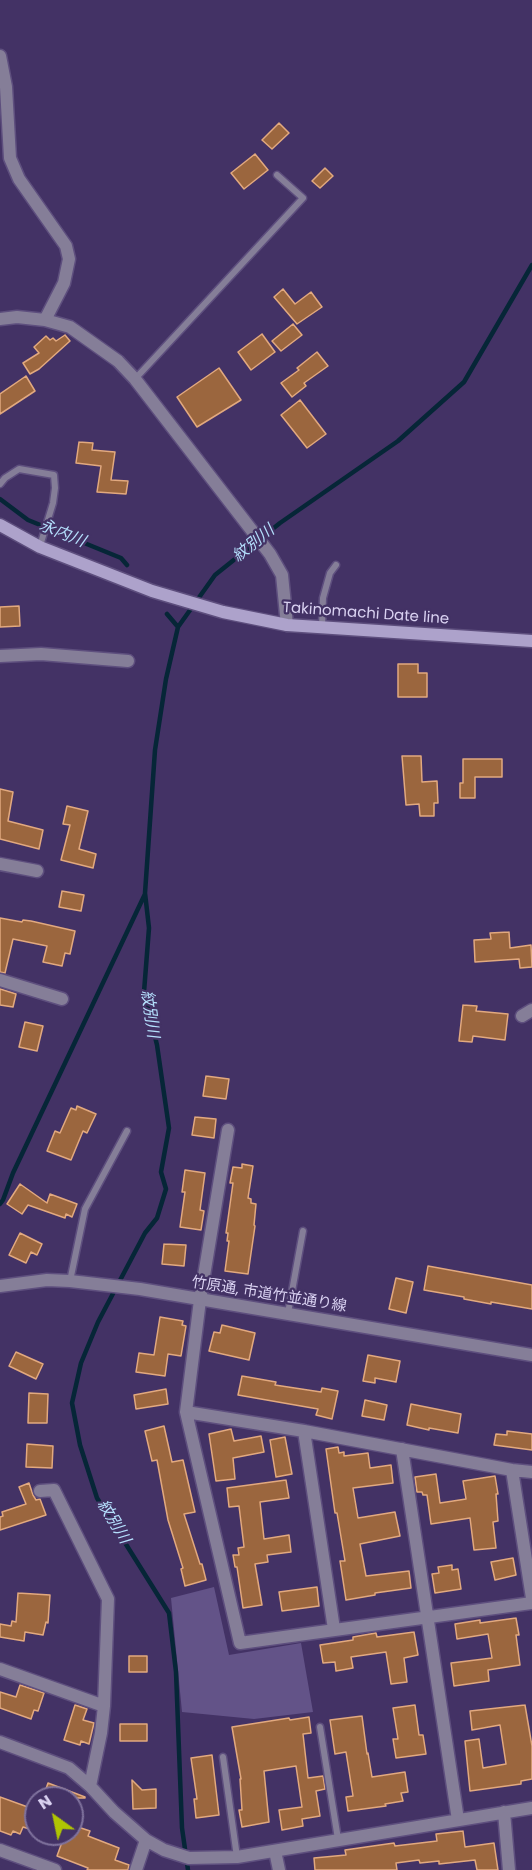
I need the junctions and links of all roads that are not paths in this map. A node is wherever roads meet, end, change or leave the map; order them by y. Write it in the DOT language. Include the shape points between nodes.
graph roads {
  1 [pos="0,56"];
  2 [pos="277,175"];
  3 [pos="0,319"];
  4 [pos="45,320"];
  5 [pos="135,379"];
  6 [pos="0,484"];
  7 [pos="0,525"];
  8 [pos="39,547"];
  9 [pos="336,565"];
  10 [pos="287,625"];
  11 [pos="322,627"];
  12 [pos="532,640"];
  13 [pos="0,656"];
  14 [pos="129,661"];
  15 [pos="0,864"];
  16 [pos="37,871"];
  17 [pos="0,980"];
  18 [pos="62,999"];
  19 [pos="228,1130"];
  20 [pos="128,1131"];
  21 [pos="303,1231"];
  22 [pos="70,1281"];
  23 [pos="0,1286"];
  24 [pos="200,1300"];
  25 [pos="288,1313"];
  26 [pos="532,1355"];
  27 [pos="186,1412"];
  28 [pos="304,1431"];
  29 [pos="402,1449"];
  30 [pos="512,1470"];
  31 [pos="532,1472"];
  32 [pos="40,1491"];
  33 [pos="532,1598"];
  34 [pos="532,1603"];
  35 [pos="428,1616"];
  36 [pos="334,1629"];
  37 [pos="0,1668"];
  38 [pos="104,1706"];
  39 [pos="321,1727"];
  40 [pos="0,1742"];
  41 [pos="223,1757"];
  42 [pos="90,1786"];
  43 [pos="532,1808"];
  44 [pos="504,1812"];
  45 [pos="458,1820"];
  46 [pos="338,1839"];
  47 [pos="146,1840"];
  48 [pos="0,1850"];
  49 [pos="275,1851"];
  50 [pos="237,1857"];
  51 [pos="208,1864"];
  52 [pos="55,1870"];
  53 [pos="136,1870"];
  54 [pos="279,1870"];
  55 [pos="509,1870"];
  1 -- 4 [label="street" via="10,158 19,179 66,246 69,259 64,283"];
  2 -- 5 [label="lane" via="303,198"];
  3 -- 4 [label="street"];
  4 -- 5 [label="street" via="70,327 118,361"];
  5 -- 10 [label="street" via="270,554 282,575"];
  6 -- 8 [label="lane" via="19,469 54,475 53,502"];
  7 -- 8 [label="main road, Takinomachi Date line"];
  8 -- 10 [label="main road, Takinomachi Date line" via="152,591 222,612"];
  9 -- 11 [label="lane" via="323,598"];
  10 -- 11 [label="main road, Takinomachi Date line"];
  11 -- 12 [label="main road, Takinomachi Date line"];
  13 -- 14 [label="street" via="41,654"];
  15 -- 16 [label="street"];
  17 -- 18 [label="street"];
  19 -- 24 [label="street"];
  20 -- 22 [label="lane" via="85,1209"];
  21 -- 25 [label="lane"];
  22 -- 23 [label="street, 竹原通, 市道竹並通り線"];
  22 -- 24 [label="street, 竹原通, 市道竹並通り線"];
  24 -- 25 [label="street, 竹原通, 市道竹並通り線"];
  24 -- 27 [label="street"];
  25 -- 26 [label="street, 竹原通, 市道竹並通り線"];
  27 -- 28 [label="street"];
  27 -- 36 [label="street" via="240,1643"];
  28 -- 29 [label="street"];
  28 -- 36 [label="street"];
  29 -- 30 [label="street"];
  29 -- 35 [label="street"];
  30 -- 31 [label="street"];
  30 -- 33 [label="street"];
  32 -- 38 [label="street" via="54,1490 108,1599"];
  34 -- 35 [label="street"];
  35 -- 36 [label="street"];
  35 -- 45 [label="street"];
  37 -- 38 [label="street"];
  38 -- 42 [label="street"];
  39 -- 46 [label="lane"];
  40 -- 42 [label="street" via="69,1768"];
  41 -- 50 [label="lane"];
  42 -- 47 [label="street"];
  43 -- 44 [label="street"];
  44 -- 45 [label="street"];
  44 -- 55 [label="street"];
  45 -- 46 [label="street"];
  46 -- 49 [label="street"];
  47 -- 51 [label="street"];
  47 -- 53 [label="street"];
  48 -- 52 [label="street"];
  49 -- 50 [label="street"];
  49 -- 54 [label="street"];
  50 -- 51 [label="street"];
}
